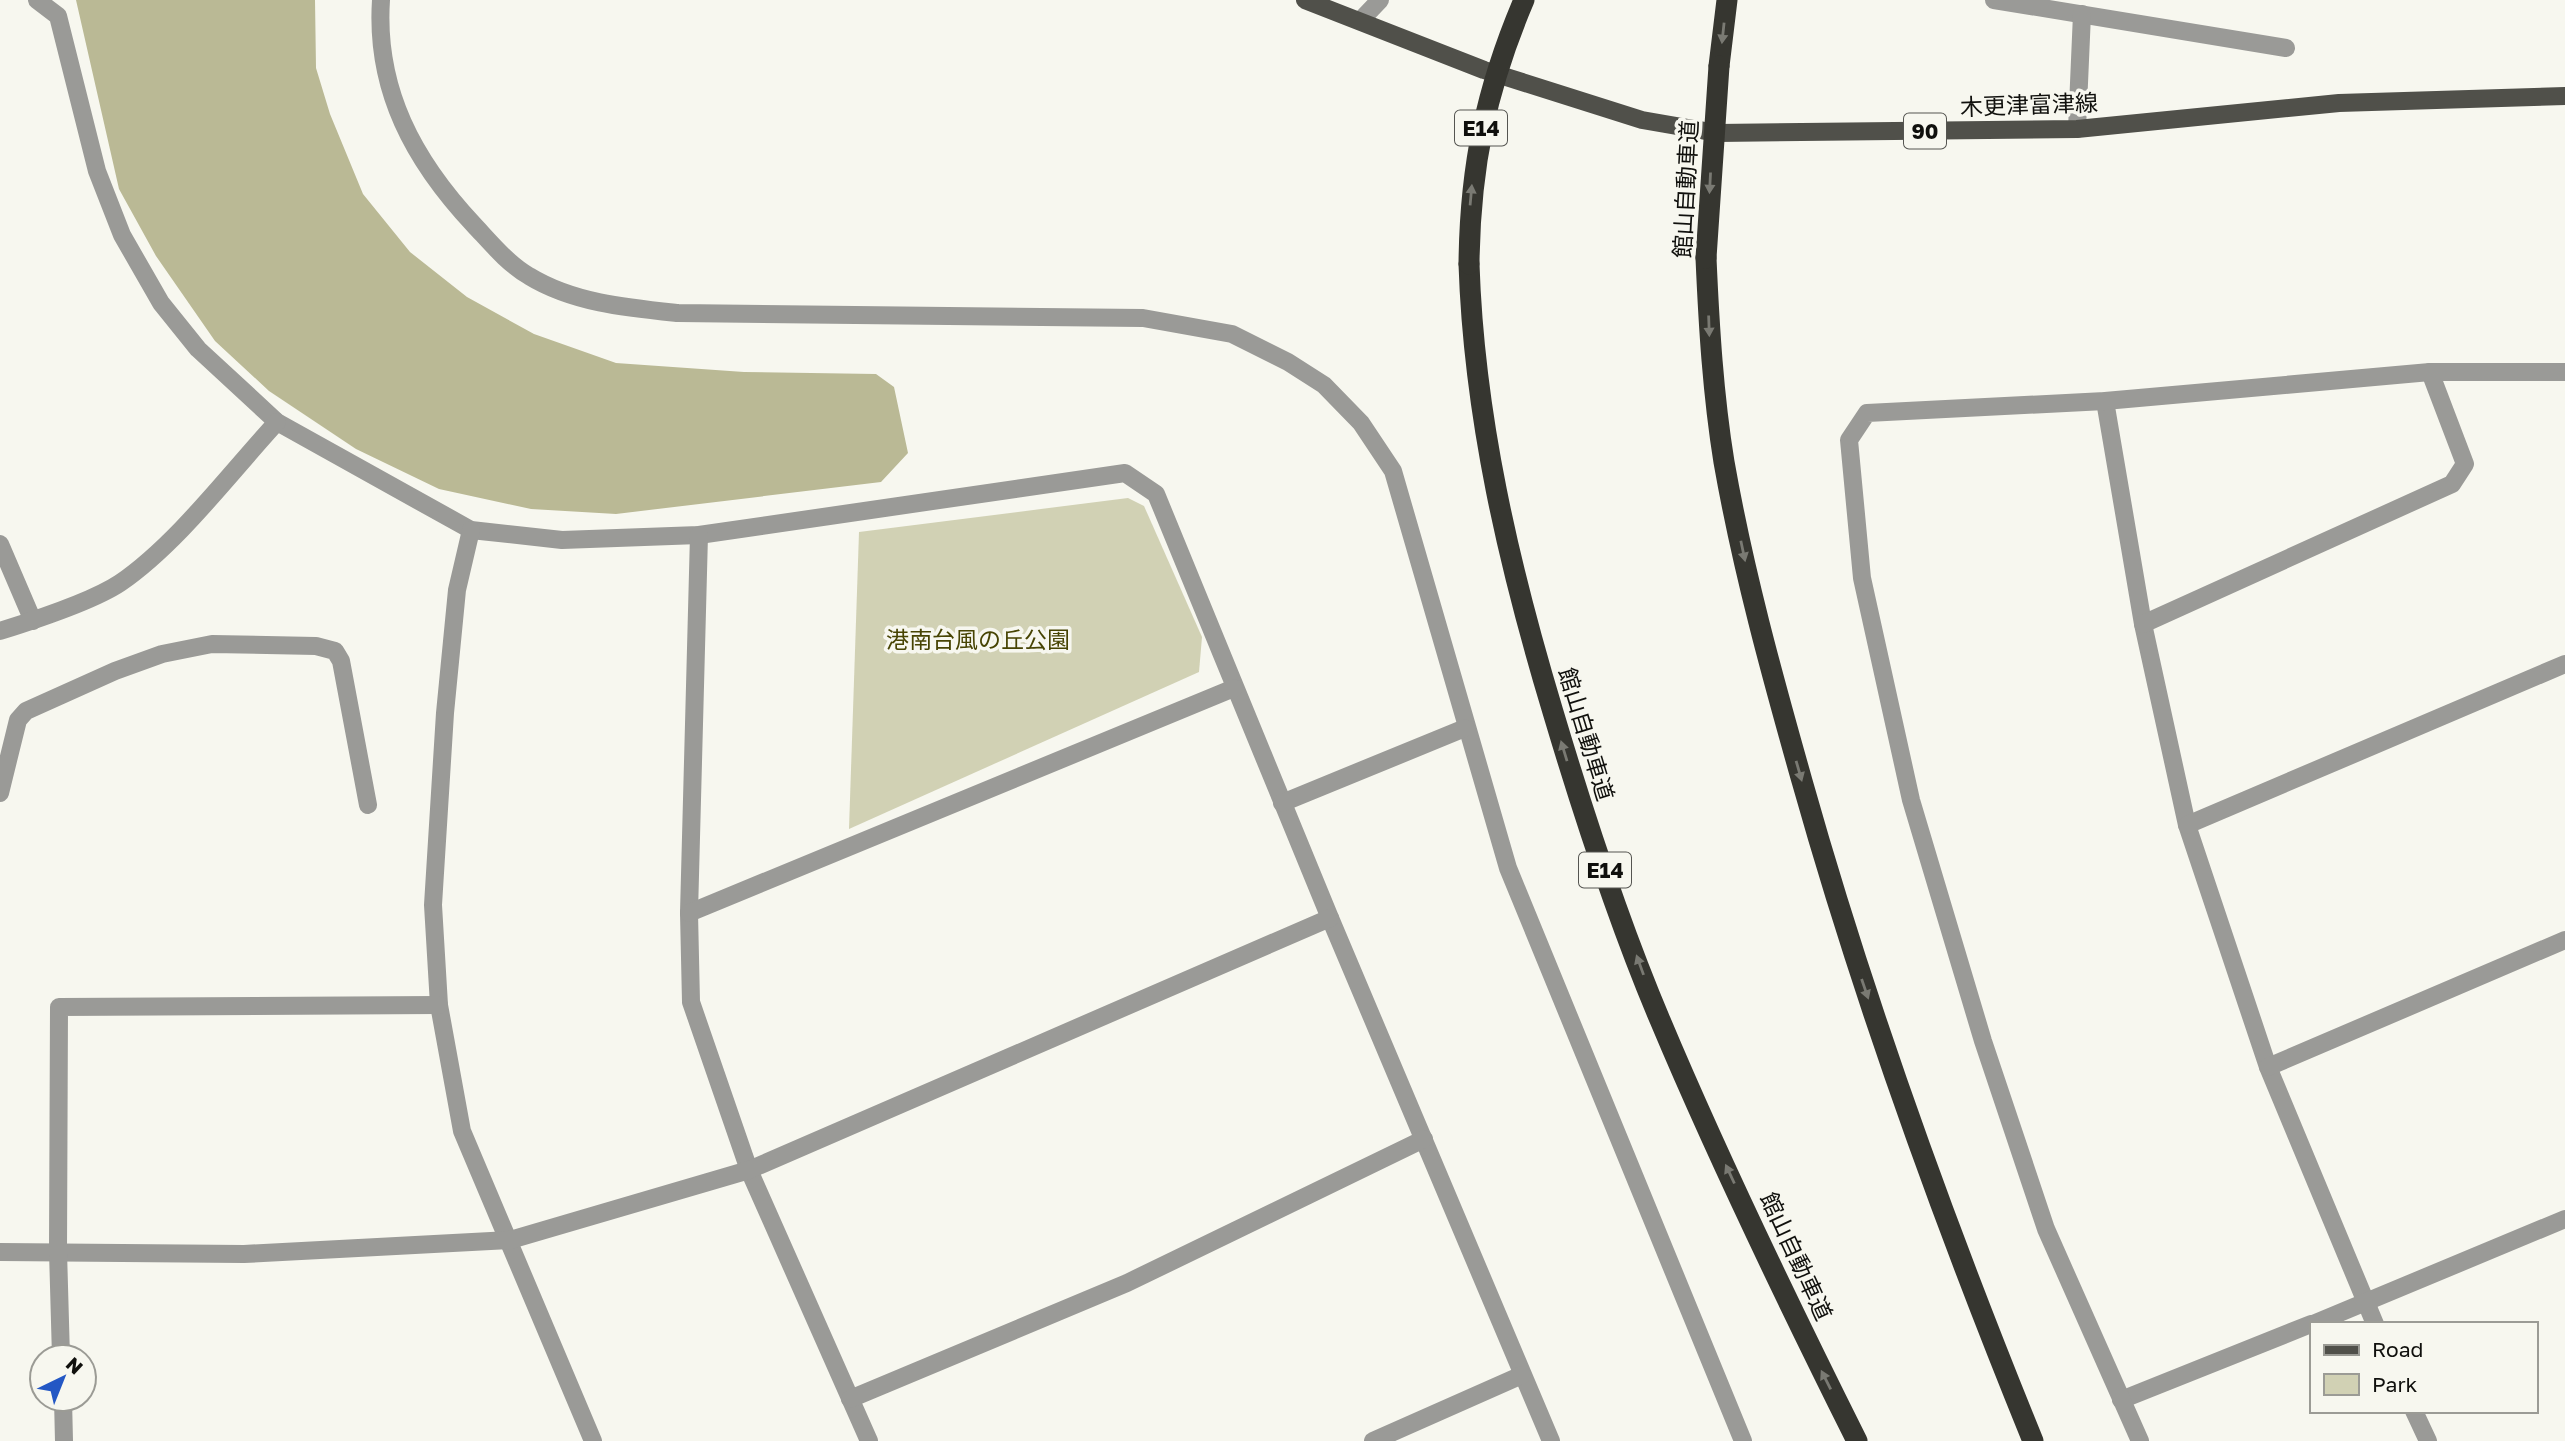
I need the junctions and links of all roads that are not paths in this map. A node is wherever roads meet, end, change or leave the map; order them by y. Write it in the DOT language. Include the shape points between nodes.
graph roads {
  1 [pos="37,0"];
  2 [pos="381,0"];
  3 [pos="1305,0"];
  4 [pos="1380,0"];
  5 [pos="1524,0"];
  6 [pos="1727,0"];
  7 [pos="1994,0"];
  8 [pos="2082,14"];
  9 [pos="1360,21"];
  10 [pos="2286,48"];
  11 [pos="2565,96"];
  12 [pos="2077,129"];
  13 [pos="2430,372"];
  14 [pos="2565,372"];
  15 [pos="2105,401"];
  16 [pos="276,422"];
  17 [pos="471,530"];
  18 [pos="699,535"];
  19 [pos="0,544"];
  20 [pos="33,621"];
  21 [pos="2143,624"];
  22 [pos="0,631"];
  23 [pos="2565,664"];
  24 [pos="1234,688"];
  25 [pos="1465,728"];
  26 [pos="0,793"];
  27 [pos="1282,803"];
  28 [pos="369,805"];
  29 [pos="2187,825"];
  30 [pos="689,912"];
  31 [pos="1330,918"];
  32 [pos="2565,940"];
  33 [pos="439,1005"];
  34 [pos="2268,1067"];
  35 [pos="1424,1139"];
  36 [pos="749,1170"];
  37 [pos="2565,1219"];
  38 [pos="510,1240"];
  39 [pos="58,1251"];
  40 [pos="0,1252"];
  41 [pos="2365,1303"];
  42 [pos="2317,1322"];
  43 [pos="2374,1322"];
  44 [pos="2310,1325"];
  45 [pos="61,1343"];
  46 [pos="1522,1376"];
  47 [pos="850,1399"];
  48 [pos="2121,1400"];
  49 [pos="63,1413"];
  50 [pos="2415,1413"];
  51 [pos="64,1441"];
  52 [pos="593,1441"];
  53 [pos="869,1441"];
  54 [pos="1373,1441"];
  55 [pos="1551,1441"];
  56 [pos="1743,1441"];
  57 [pos="1857,1441"];
  58 [pos="2033,1441"];
  59 [pos="2140,1441"];
  60 [pos="2428,1441"];
  1 -- 16 [label="street" via="58,16 97,171 122,235 161,303 198,349"];
  2 -- 25 [label="street" via="378,36 392,100 432,177 492,244 540,281 624,308 678,313 1143,318 1232,334 1324,385 1360,423 1393,471"];
  3 -- 9 [label="main road, 木更津富津線 / 90"];
  4 -- 9 [label="street"];
  57 -- 5 [label="highway, 館山自動車道 / E14, one-way, bridge" via="1660,1019 1583,812 1536,656 1498,505 1479,390 1469,264 1470,211 1481,126"];
  6 -- 58 [label="highway, 館山自動車道, one-way, bridge" via="1706,258 1710,345 1724,462 1761,636 1835,900 1979,1306"];
  7 -- 8 [label="street"];
  8 -- 10 [label="street"];
  8 -- 12 [label="street"];
  9 -- 12 [label="main road, 木更津富津線 / 90" via="1484,70 1642,120 1717,133"];
  11 -- 12 [label="main road, 木更津富津線 / 90" via="2339,103"];
  13 -- 14 [label="street"];
  13 -- 15 [label="street"];
  13 -- 21 [label="street" via="2465,464 2452,484"];
  15 -- 21 [label="street"];
  15 -- 48 [label="street" via="1867,413 1849,440 1862,578 1911,800 1983,1041 2046,1229"];
  16 -- 17 [label="street"];
  16 -- 20 [label="street" via="177,533 119,584"];
  17 -- 18 [label="street" via="562,540"];
  17 -- 33 [label="street" via="457,590 445,713 433,905"];
  18 -- 24 [label="street" via="1125,472 1156,494"];
  18 -- 30 [label="street"];
  19 -- 20 [label="street"];
  20 -- 22 [label="street"];
  21 -- 29 [label="street"];
  23 -- 29 [label="street"];
  24 -- 27 [label="street"];
  24 -- 30 [label="street"];
  25 -- 27 [label="street"];
  25 -- 56 [label="street" via="1508,868"];
  26 -- 28 [label="street" via="18,720 26,711 162,654 212,644 316,646 335,651 341,661"];
  27 -- 31 [label="street"];
  29 -- 34 [label="street"];
  30 -- 36 [label="street" via="691,1002"];
  31 -- 35 [label="street"];
  31 -- 36 [label="street"];
  32 -- 34 [label="street"];
  33 -- 38 [label="street" via="462,1131"];
  33 -- 39 [label="street" via="59,1007"];
  34 -- 41 [label="street"];
  35 -- 46 [label="street"];
  35 -- 47 [label="street" via="1127,1283"];
  36 -- 38 [label="street"];
  36 -- 47 [label="street"];
  37 -- 41 [label="street"];
  38 -- 39 [label="street" via="244,1254"];
  38 -- 52 [label="street"];
  39 -- 40 [label="street"];
  39 -- 45 [label="street"];
  41 -- 42 [label="street"];
  41 -- 43 [label="street"];
  44 -- 48 [label="street"];
  46 -- 54 [label="street"];
  46 -- 55 [label="street"];
  47 -- 53 [label="street"];
  48 -- 59 [label="street"];
  49 -- 51 [label="street"];
  50 -- 60 [label="street"];
}
